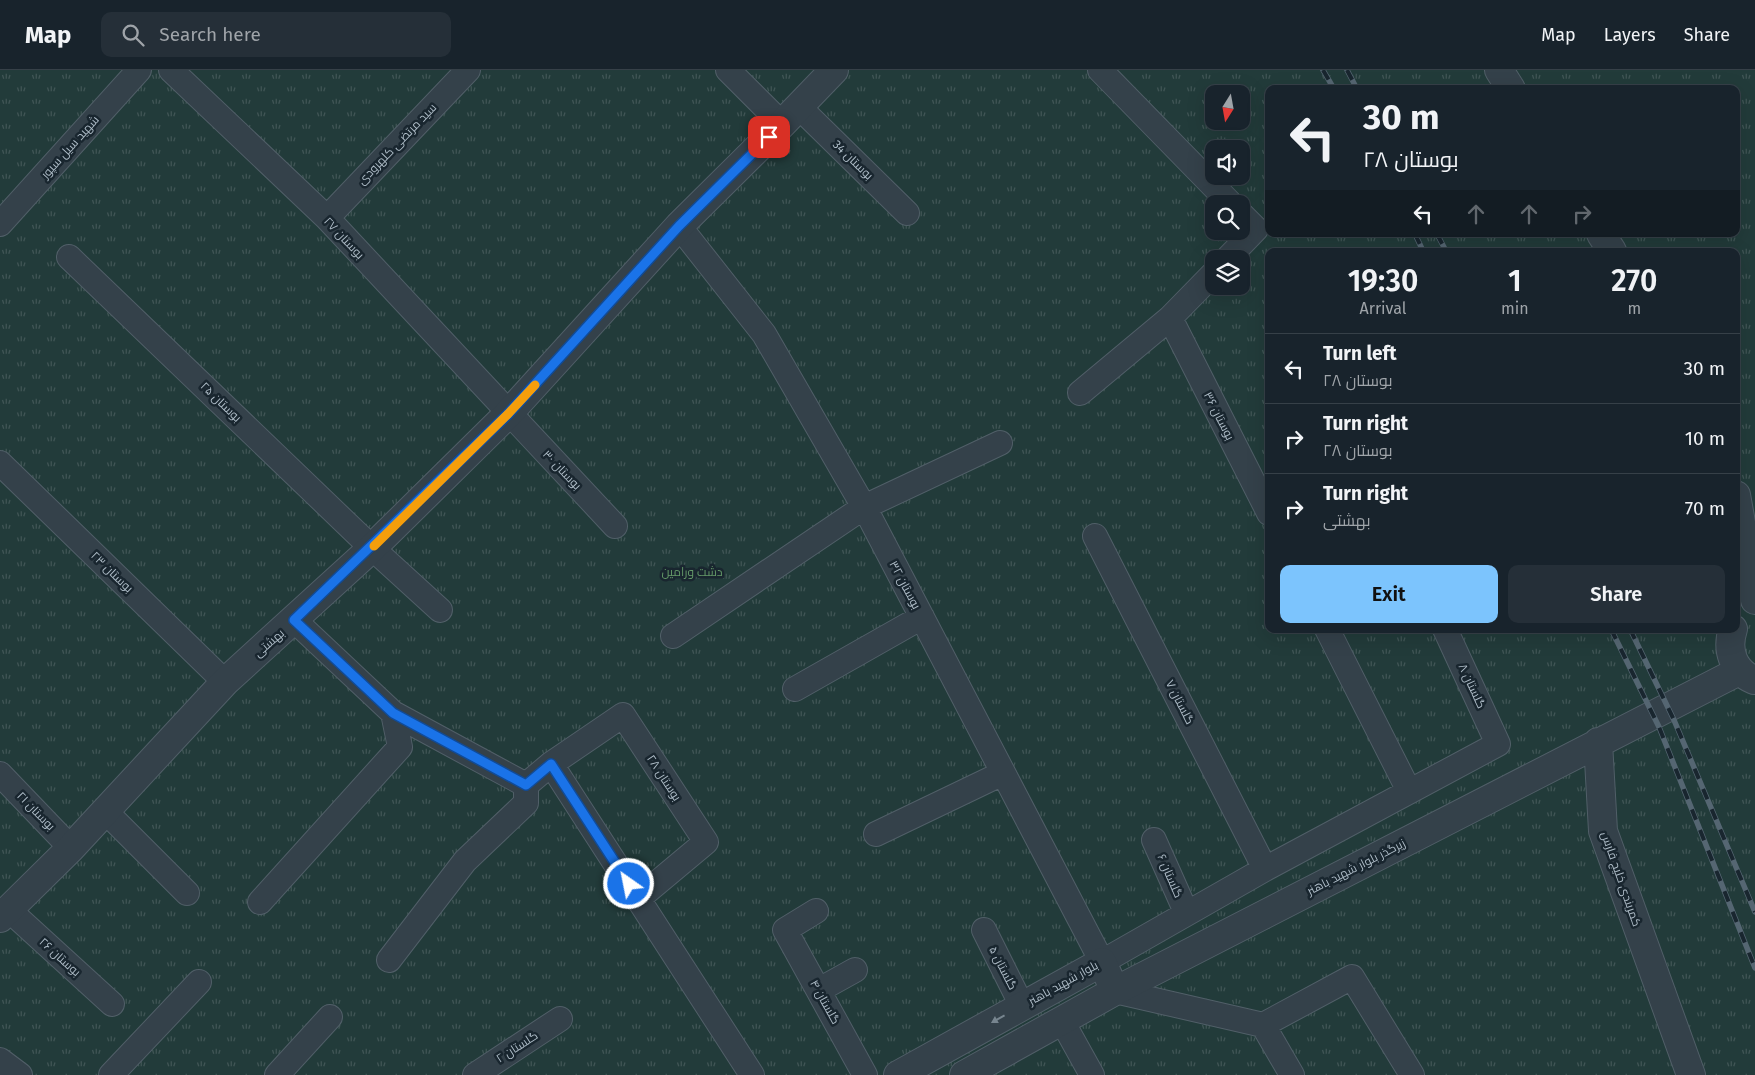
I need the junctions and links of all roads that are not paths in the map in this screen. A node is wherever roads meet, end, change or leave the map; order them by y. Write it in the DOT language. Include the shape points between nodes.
graph roads {
  1 [pos="139,70"];
  2 [pos="172,70"];
  3 [pos="468,70"];
  4 [pos="728,70"];
  5 [pos="834,70"];
  6 [pos="1100,70"];
  7 [pos="1499,70"];
  8 [pos="1508,85"];
  9 [pos="790,116"];
  10 [pos="1222,195"];
  11 [pos="907,213"];
  12 [pos="327,218"];
  13 [pos="1250,223"];
  14 [pos="0,224"];
  15 [pos="679,226"];
  16 [pos="1250,235"];
  17 [pos="1603,237"];
  18 [pos="1245,240"];
  19 [pos="1610,248"];
  20 [pos="1236,250"];
  21 [pos="69,257"];
  22 [pos="1205,282"];
  23 [pos="1170,318"];
  24 [pos="1080,393"];
  25 [pos="508,414"];
  26 [pos="1000,443"];
  27 [pos="0,463"];
  28 [pos="1265,505"];
  29 [pos="864,507"];
  30 [pos="1740,516"];
  31 [pos="615,526"];
  32 [pos="1095,536"];
  33 [pos="372,548"];
  34 [pos="1755,600"];
  35 [pos="440,610"];
  36 [pos="1740,614"];
  37 [pos="922,617"];
  38 [pos="294,620"];
  39 [pos="1329,633"];
  40 [pos="1447,633"];
  41 [pos="1732,633"];
  42 [pos="673,636"];
  43 [pos="1747,675"];
  44 [pos="224,682"];
  45 [pos="794,689"];
  46 [pos="393,713"];
  47 [pos="1598,742"];
  48 [pos="551,764"];
  49 [pos="1003,773"];
  50 [pos="0,774"];
  51 [pos="526,785"];
  52 [pos="1409,791"];
  53 [pos="105,811"];
  54 [pos="876,834"];
  55 [pos="1154,840"];
  56 [pos="71,848"];
  57 [pos="1265,869"];
  58 [pos="187,893"];
  59 [pos="639,898"];
  60 [pos="260,902"];
  61 [pos="816,911"];
  62 [pos="1186,912"];
  63 [pos="4,914"];
  64 [pos="984,930"];
  65 [pos="389,960"];
  66 [pos="1102,962"];
  67 [pos="855,970"];
  68 [pos="199,982"];
  69 [pos="819,990"];
  70 [pos="1115,991"];
  71 [pos="112,1004"];
  72 [pos="1022,1006"];
  73 [pos="330,1016"];
  74 [pos="560,1019"];
  75 [pos="1062,1021"];
  76 [pos="1263,1025"];
  77 [pos="111,1075"];
  78 [pos="277,1075"];
  79 [pos="475,1075"];
  80 [pos="752,1075"];
  81 [pos="865,1075"];
  82 [pos="898,1075"];
  83 [pos="964,1075"];
  84 [pos="1092,1075"];
  85 [pos="1292,1075"];
  86 [pos="1412,1075"];
  87 [pos="1691,1075"];
  1 -- 14 [label="street, شهید سیل سپور"];
  2 -- 12 [label="street, بوستان ۲۷"];
  3 -- 12 [label="street, سید مرتضی کلهرودی"];
  4 -- 9 [label="street, بوستان 34"];
  5 -- 9 [label="street, بهشتی"];
  6 -- 10 [label="street"];
  7 -- 8 [label="street"];
  9 -- 11 [label="street, بوستان 34"];
  9 -- 15 [label="street, بهشتی"];
  12 -- 25 [label="street, بوستان ۲۷"];
  13 -- 16 [label="street" via="1256,229"];
  15 -- 25 [label="street, بهشتی"];
  15 -- 29 [label="street, بوستان ۳۲" via="764,334"];
  17 -- 19 [label="street"];
  18 -- 20 [label="street"];
  21 -- 33 [label="street, بوستان ۲۵"];
  22 -- 23 [label="street"];
  23 -- 24 [label="street"];
  23 -- 28 [label="street, بوستان ۳۶"];
  25 -- 31 [label="street, بوستان ۳۰"];
  25 -- 33 [label="street, بهشتی"];
  26 -- 29 [label="street"];
  27 -- 44 [label="street, بوستان ۲۳"];
  29 -- 37 [label="street, بوستان ۳۲"];
  29 -- 42 [label="street"];
  30 -- 34 [label="street"];
  32 -- 57 [label="street, گلستان ۷"];
  33 -- 35 [label="street, بوستان ۲۵"];
  33 -- 38 [label="street, بهشتی"];
  34 -- 36 [label="street"];
  37 -- 45 [label="street"];
  37 -- 49 [label="street, بوستان ۳۲"];
  38 -- 44 [label="street, بهشتی"];
  38 -- 46 [label="street"];
  39 -- 52 [label="street"];
  40 -- 52 [label="street, گلستان ۸" via="1498,744"];
  41 -- 43 [label="street" via="1730,651"];
  43 -- 47 [label="street"];
  44 -- 53 [label="street, بهشتی"];
  46 -- 51 [label="street"];
  46 -- 60 [label="street" via="400,747"];
  47 -- 70 [label="street, زیرگذر بلوار شهید باهنر"];
  47 -- 87 [label="street, کمربندی خلیج فارس" via="1604,831"];
  48 -- 51 [label="street, بوستان ۲۸"];
  48 -- 59 [label="street"];
  48 -- 59 [label="street, بوستان ۲۸" via="623,715 706,842"];
  49 -- 54 [label="street"];
  49 -- 66 [label="street, بوستان ۳۲"];
  50 -- 56 [label="street, بوستان ۲۱"];
  51 -- 65 [label="street" via="526,803 465,861"];
  52 -- 57 [label="street"];
  53 -- 56 [label="street, بهشتی"];
  53 -- 58 [label="street"];
  55 -- 62 [label="street, گلستان ۶"];
  56 -- 63 [label="street, بهشتی"];
  57 -- 62 [label="street"];
  59 -- 80 [label="street"];
  61 -- 69 [label="street, گلستان ۴" via="785,930"];
  62 -- 66 [label="street"];
  63 -- 71 [label="street, بوستان ۲۶"];
  64 -- 72 [label="street, گلستان ۵"];
  66 -- 70 [label="street, بلوار شهید باهنر"];
  66 -- 72 [label="street, بلوار شهید باهنر"];
  67 -- 69 [label="street"];
  68 -- 77 [label="street"];
  69 -- 81 [label="street, گلستان ۴"];
  70 -- 75 [label="street"];
  70 -- 76 [label="street"];
  72 -- 82 [label="street, بلوار شهید باهنر, one-way"];
  73 -- 78 [label="street"];
  74 -- 79 [label="street, گلستان ۲"];
  75 -- 83 [label="street"];
  75 -- 84 [label="street"];
  76 -- 85 [label="street"];
  76 -- 86 [label="street" via="1352,977"];
}
